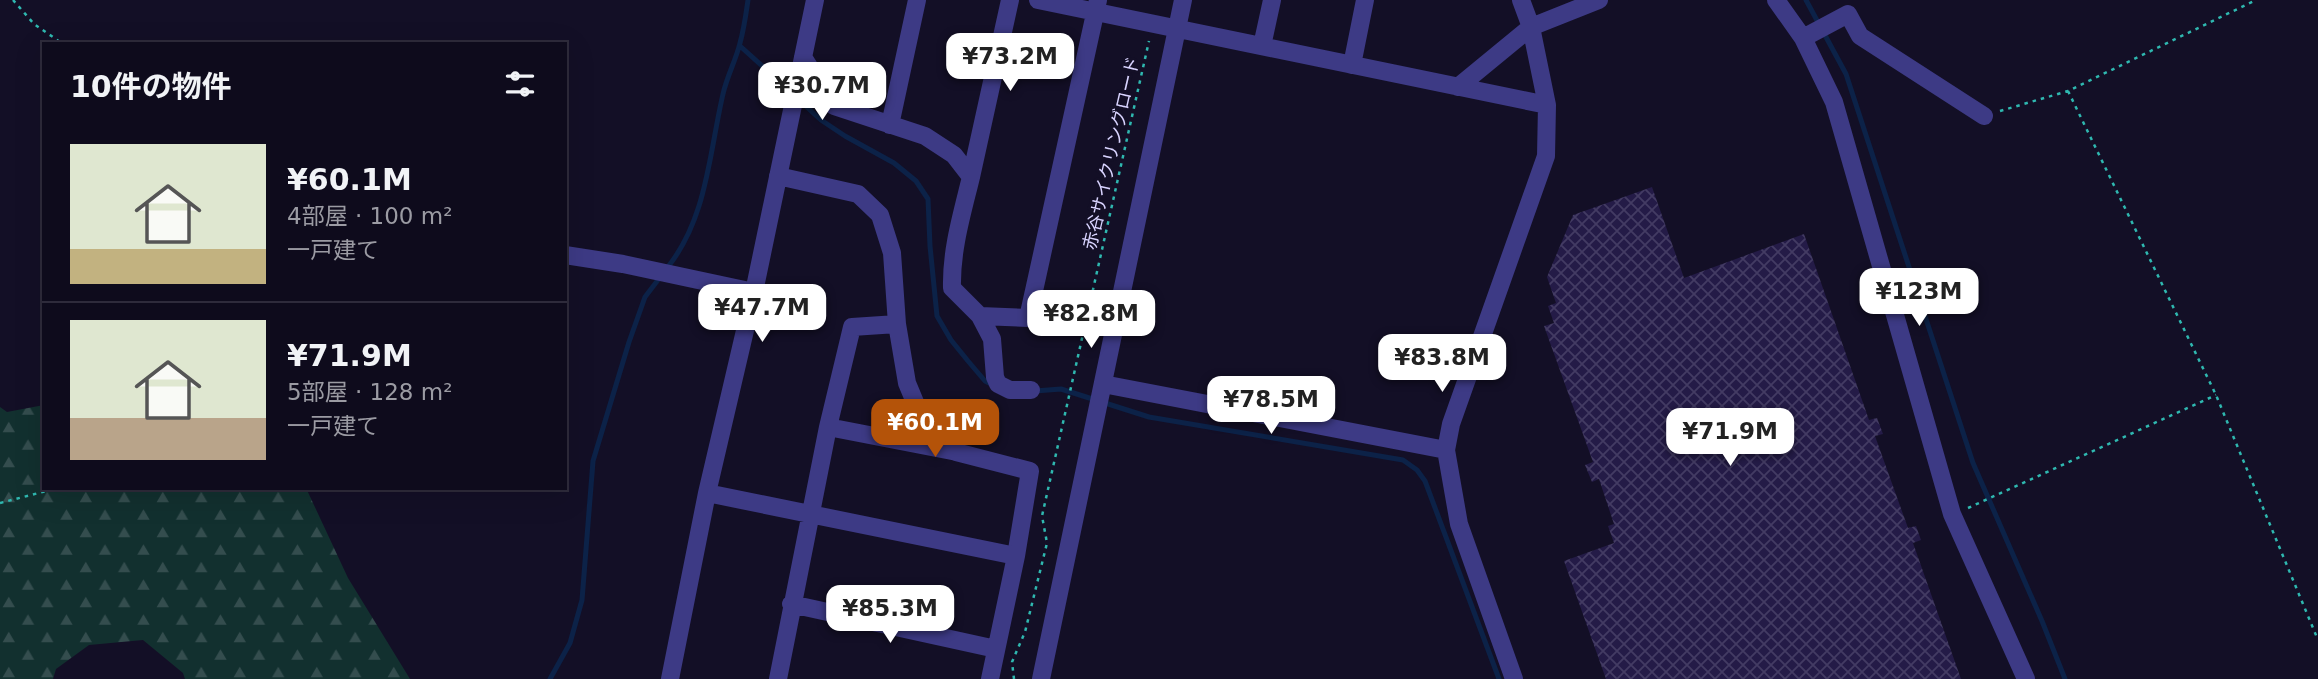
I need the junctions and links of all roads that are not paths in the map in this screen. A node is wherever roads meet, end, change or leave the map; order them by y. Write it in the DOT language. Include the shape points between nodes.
graph roads {
  1 [pos="815,0"];
  2 [pos="917,0"];
  3 [pos="1010,0"];
  4 [pos="1038,0"];
  5 [pos="1183,0"];
  6 [pos="1272,0"];
  7 [pos="1365,0"];
  8 [pos="1521,0"];
  9 [pos="1599,0"];
  10 [pos="1776,0"];
  11 [pos="1097,6"];
  12 [pos="1531,27"];
  13 [pos="1177,29"];
  14 [pos="1802,38"];
  15 [pos="1262,46"];
  16 [pos="803,57"];
  17 [pos="1352,65"];
  18 [pos="1458,87"];
  19 [pos="1547,105"];
  20 [pos="1984,116"];
  21 [pos="890,125"];
  22 [pos="778,176"];
  23 [pos="971,177"];
  24 [pos="567,255"];
  25 [pos="754,292"];
  26 [pos="980,316"];
  27 [pos="897,324"];
  28 [pos="1104,384"];
  29 [pos="1031,390"];
  30 [pos="828,427"];
  31 [pos="1446,450"];
  32 [pos="956,452"];
  33 [pos="707,493"];
  34 [pos="811,515"];
  35 [pos="1016,556"];
  36 [pos="792,604"];
  37 [pos="996,649"];
  38 [pos="670,679"];
  39 [pos="778,679"];
  40 [pos="990,679"];
  41 [pos="1041,679"];
  42 [pos="1514,679"];
  43 [pos="2026,679"];
  1 -- 16 [label="street"];
  2 -- 21 [label="street"];
  3 -- 23 [label="street"];
  4 -- 11 [label="street"];
  5 -- 13 [label="street"];
  6 -- 15 [label="street"];
  7 -- 17 [label="street"];
  8 -- 12 [label="street"];
  9 -- 12 [label="street"];
  10 -- 14 [label="street"];
  11 -- 13 [label="street"];
  11 -- 26 [label="street" via="1028,318"];
  12 -- 18 [label="street"];
  12 -- 19 [label="street"];
  13 -- 15 [label="street"];
  13 -- 28 [label="street"];
  14 -- 20 [label="street" via="1848,14 1860,36"];
  14 -- 43 [label="street" via="1834,102 1952,514"];
  15 -- 17 [label="street"];
  16 -- 21 [label="street" via="834,106"];
  16 -- 22 [label="street"];
  17 -- 18 [label="street"];
  18 -- 19 [label="street"];
  19 -- 31 [label="street" via="1546,156 1451,424"];
  21 -- 23 [label="street" via="925,136 954,155"];
  22 -- 25 [label="street"];
  22 -- 27 [label="street" via="858,194 880,215 892,253"];
  23 -- 26 [label="street" via="955,243 952,288"];
  24 -- 25 [label="street"];
  25 -- 33 [label="street"];
  26 -- 29 [label="street" via="992,339 998,384 1010,390"];
  27 -- 30 [label="street" via="852,327"];
  27 -- 32 [label="street" via="907,383 924,424"];
  28 -- 31 [label="street"];
  28 -- 41 [label="street"];
  30 -- 32 [label="street"];
  30 -- 34 [label="street"];
  31 -- 42 [label="street" via="1459,524"];
  32 -- 35 [label="street" via="1030,471"];
  33 -- 34 [label="street"];
  33 -- 38 [label="street"];
  34 -- 35 [label="street"];
  34 -- 36 [label="street"];
  35 -- 37 [label="street"];
  36 -- 37 [label="street"];
  36 -- 39 [label="street"];
  37 -- 40 [label="street"];
}
